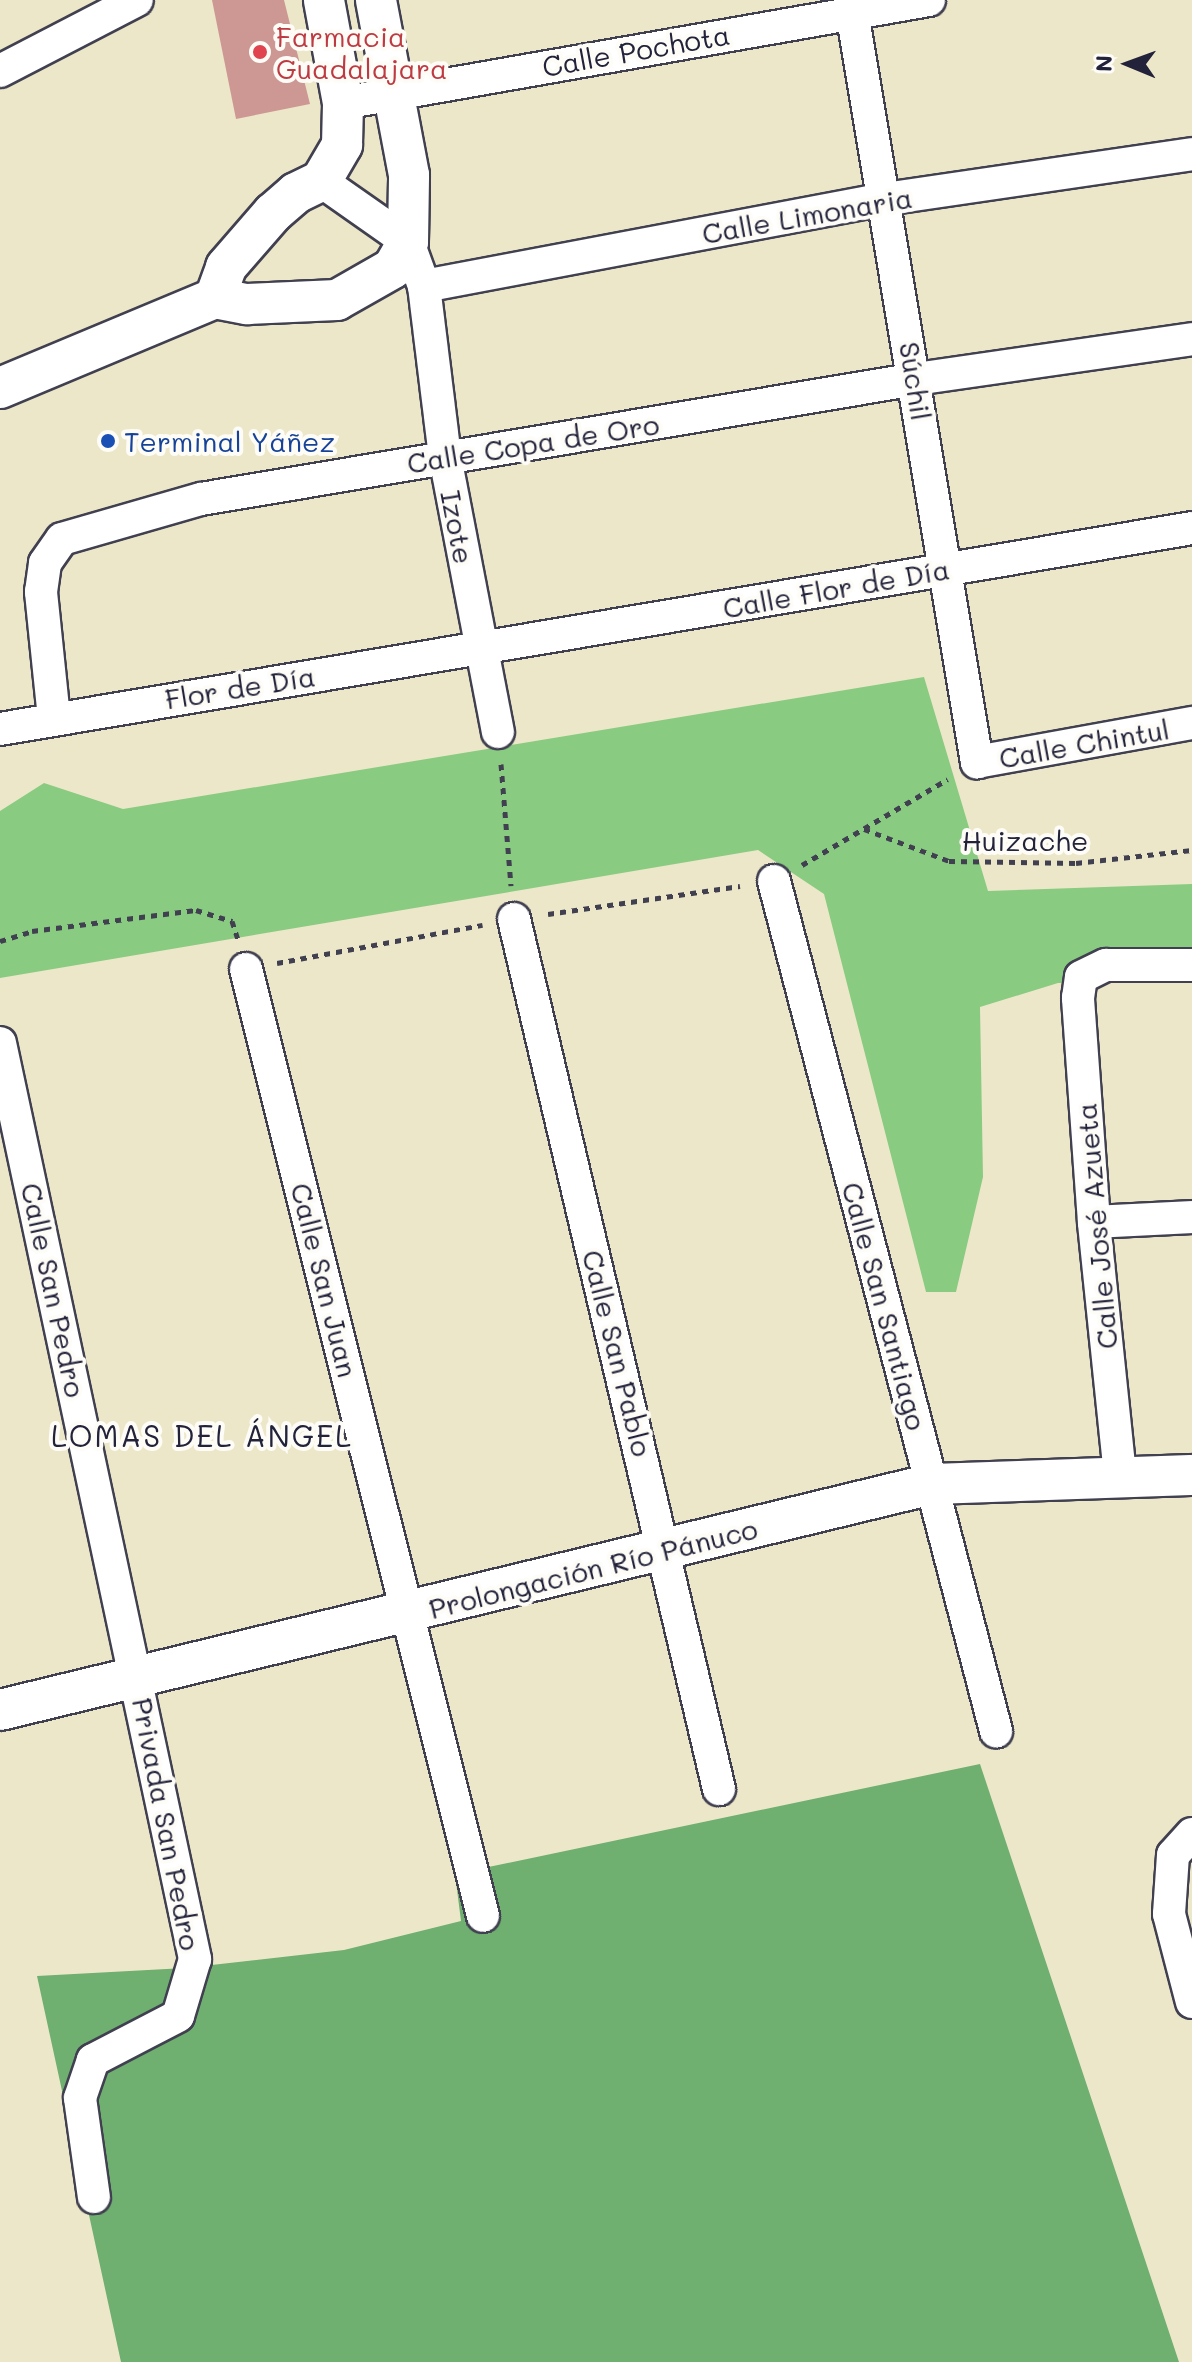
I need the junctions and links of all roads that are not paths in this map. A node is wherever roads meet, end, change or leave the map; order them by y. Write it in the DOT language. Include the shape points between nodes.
graph roads {
  1 [pos="137,0"];
  2 [pos="324,0"];
  3 [pos="376,0"];
  4 [pos="929,0"];
  5 [pos="851,6"];
  6 [pos="0,71"];
  7 [pos="393,94"];
  8 [pos="343,103"];
  9 [pos="1192,154"];
  10 [pos="321,181"];
  11 [pos="885,199"];
  12 [pos="408,242"];
  13 [pos="424,286"];
  14 [pos="215,298"];
  15 [pos="1192,339"];
  16 [pos="916,379"];
  17 [pos="0,388"];
  18 [pos="445,457"];
  19 [pos="1192,528"];
  20 [pos="945,570"];
  21 [pos="481,648"];
  22 [pos="54,718"];
  23 [pos="1192,723"];
  24 [pos="0,729"];
  25 [pos="498,732"];
  26 [pos="977,762"];
  27 [pos="774,881"];
  28 [pos="514,919"];
  29 [pos="1192,965"];
  30 [pos="246,969"];
  31 [pos="0,1043"];
  32 [pos="1192,1217"];
  33 [pos="1094,1222"];
  34 [pos="1120,1475"];
  35 [pos="1192,1475"];
  36 [pos="932,1484"];
  37 [pos="666,1550"];
  38 [pos="409,1613"];
  39 [pos="139,1678"];
  40 [pos="0,1710"];
  41 [pos="996,1731"];
  42 [pos="719,1789"];
  43 [pos="1192,1834"];
  44 [pos="483,1916"];
  45 [pos="1192,2002"];
  46 [pos="94,2197"];
  1 -- 6 [label="street"];
  2 -- 8 [label="street"];
  3 -- 7 [label="street"];
  4 -- 5 [label="street, Calle Pochota"];
  5 -- 7 [label="street, Calle Pochota"];
  5 -- 11 [label="street, Súchil"];
  7 -- 8 [label="street, Calle Pochota"];
  7 -- 12 [label="street" via="409,175"];
  8 -- 10 [label="street" via="342,145"];
  9 -- 11 [label="street, Calle Limonaria"];
  10 -- 12 [label="street"];
  10 -- 14 [label="street" via="273,213 226,267"];
  11 -- 13 [label="street, Calle Limonaria"];
  11 -- 16 [label="street, Súchil"];
  12 -- 13 [label="street, Izote"];
  12 -- 14 [label="street" via="393,268 337,300 247,304"];
  13 -- 18 [label="street, Izote"];
  14 -- 17 [label="street"];
  15 -- 16 [label="street, Calle Copa de Oro"];
  16 -- 18 [label="street, Calle Copa de Oro"];
  16 -- 20 [label="street, Súchil"];
  18 -- 21 [label="street, Izote"];
  18 -- 22 [label="street, Calle Copa de Oro" via="171,506 62,539 45,563 41,592"];
  19 -- 20 [label="street, Calle Flor de Día"];
  20 -- 21 [label="street, Calle Flor de Día"];
  20 -- 26 [label="street, Súchil"];
  21 -- 22 [label="street, Flor de Día"];
  21 -- 25 [label="street, Izote"];
  22 -- 24 [label="street, Flor de Día"];
  23 -- 26 [label="street, Calle Chintul"];
  27 -- 36 [label="street, Calle San Santiago"];
  28 -- 37 [label="street, Calle San Pablo"];
  29 -- 33 [label="street, Calle José Azueta" via="1106,965 1081,977 1078,998"];
  30 -- 38 [label="street, Calle San Juan"];
  31 -- 39 [label="street, Calle San Pedro"];
  32 -- 33 [label="street"];
  33 -- 34 [label="street, Calle José Azueta"];
  34 -- 35 [label="street, Prolongación Río Pánuco"];
  34 -- 36 [label="street, Prolongación Río Pánuco"];
  36 -- 37 [label="street, Prolongación Río Pánuco"];
  36 -- 41 [label="street, Calle San Santiago"];
  37 -- 38 [label="street, Prolongación Río Pánuco"];
  37 -- 42 [label="street, Calle San Pablo"];
  38 -- 39 [label="street, Prolongación Río Pánuco"];
  38 -- 44 [label="street, Calle San Juan"];
  39 -- 40 [label="street, Prolongación Río Pánuco"];
  39 -- 46 [label="street, Privada San Pedro" via="195,1959 178,2016 93,2060 80,2098"];
  43 -- 45 [label="street" via="1173,1855 1169,1914"];
}
